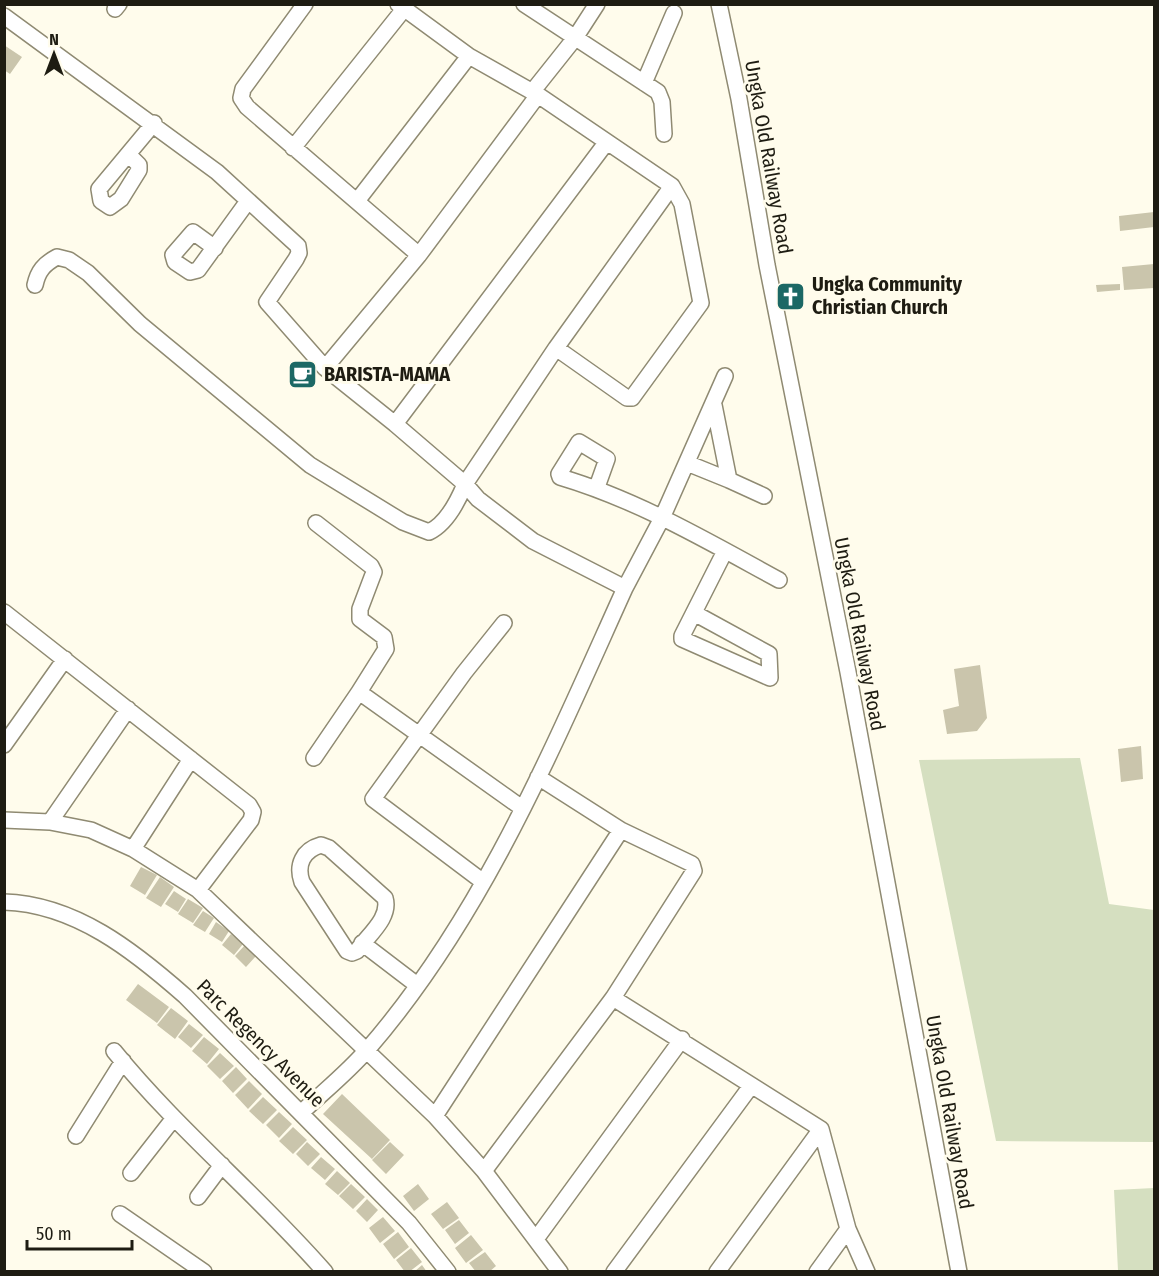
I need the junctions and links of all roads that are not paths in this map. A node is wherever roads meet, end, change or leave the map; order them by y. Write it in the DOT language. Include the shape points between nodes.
graph roads {
  1 [pos="306,4"];
  2 [pos="524,4"];
  3 [pos="597,4"];
  4 [pos="719,4"];
  5 [pos="401,7"];
  6 [pos="674,13"];
  7 [pos="4,16"];
  8 [pos="575,38"];
  9 [pos="469,56"];
  10 [pos="644,82"];
  11 [pos="535,94"];
  12 [pos="154,123"];
  13 [pos="664,134"];
  14 [pos="606,143"];
  15 [pos="293,148"];
  16 [pos="129,155"];
  17 [pos="672,186"];
  18 [pos="248,201"];
  19 [pos="357,201"];
  20 [pos="215,248"];
  21 [pos="419,255"];
  22 [pos="35,285"];
  23 [pos="556,348"];
  24 [pos="325,368"];
  25 [pos="725,376"];
  26 [pos="714,405"];
  27 [pos="395,424"];
  28 [pos="687,463"];
  29 [pos="729,480"];
  30 [pos="465,484"];
  31 [pos="597,488"];
  32 [pos="764,496"];
  33 [pos="662,518"];
  34 [pos="316,523"];
  35 [pos="725,550"];
  36 [pos="779,580"];
  37 [pos="625,588"];
  38 [pos="4,612"];
  39 [pos="694,613"];
  40 [pos="504,622"];
  41 [pos="65,659"];
  42 [pos="359,692"];
  43 [pos="128,709"];
  44 [pos="419,736"];
  45 [pos="4,745"];
  46 [pos="314,758"];
  47 [pos="191,759"];
  48 [pos="538,777"];
  49 [pos="522,808"];
  50 [pos="4,820"];
  51 [pos="50,822"];
  52 [pos="621,830"];
  53 [pos="133,849"];
  54 [pos="482,881"];
  55 [pos="198,890"];
  56 [pos="4,902"];
  57 [pos="362,943"];
  58 [pos="417,985"];
  59 [pos="613,998"];
  60 [pos="682,1040"];
  61 [pos="366,1051"];
  62 [pos="751,1086"];
  63 [pos="301,1113"];
  64 [pos="435,1116"];
  65 [pos="174,1118"];
  66 [pos="821,1129"];
  67 [pos="76,1136"];
  68 [pos="222,1165"];
  69 [pos="484,1171"];
  70 [pos="131,1173"];
  71 [pos="198,1197"];
  72 [pos="120,1214"];
  73 [pos="848,1229"];
  74 [pos="536,1239"];
  75 [pos="204,1272"];
  76 [pos="325,1272"];
  77 [pos="448,1272"];
  78 [pos="560,1272"];
  79 [pos="614,1272"];
  80 [pos="717,1272"];
  81 [pos="818,1272"];
  82 [pos="867,1272"];
  83 [pos="958,1272"];
  1 -- 15 [label="street" via="243,88 242,99"];
  2 -- 8 [label="street"];
  3 -- 8 [label="street"];
  4 -- 83 [label="street, Ungka Old Railway Road"];
  5 -- 9 [label="street"];
  5 -- 15 [label="street"];
  6 -- 10 [label="street"];
  7 -- 12 [label="street"];
  8 -- 10 [label="street"];
  8 -- 11 [label="street"];
  9 -- 11 [label="street"];
  9 -- 19 [label="street"];
  10 -- 13 [label="street" via="661,97"];
  11 -- 14 [label="street"];
  11 -- 21 [label="street"];
  12 -- 16 [label="street"];
  12 -- 18 [label="street"];
  14 -- 17 [label="street"];
  14 -- 27 [label="street"];
  15 -- 19 [label="street"];
  17 -- 23 [label="street"];
  17 -- 23 [label="street" via="682,204 701,303 632,398"];
  18 -- 20 [label="street"];
  18 -- 24 [label="street" via="298,246 296,259 267,302"];
  19 -- 21 [label="street"];
  21 -- 24 [label="street"];
  22 -- 30 [label="street" via="47,262 57,257 69,260 310,465 424,532 433,530 445,519"];
  23 -- 30 [label="street"];
  24 -- 27 [label="street"];
  25 -- 26 [label="street"];
  26 -- 28 [label="street"];
  26 -- 29 [label="street"];
  27 -- 30 [label="street"];
  28 -- 29 [label="street"];
  28 -- 33 [label="street"];
  29 -- 32 [label="street"];
  30 -- 37 [label="street" via="478,500 533,541"];
  31 -- 33 [label="street"];
  33 -- 35 [label="street"];
  33 -- 37 [label="street"];
  34 -- 42 [label="street" via="374,572 360,619 384,637 386,649"];
  35 -- 36 [label="street"];
  35 -- 39 [label="street"];
  37 -- 48 [label="street"];
  38 -- 41 [label="street"];
  39 -- 39 [label="street" via="682,636 683,642 770,678 769,654"];
  40 -- 44 [label="street"];
  41 -- 43 [label="street"];
  41 -- 45 [label="street"];
  42 -- 44 [label="street"];
  42 -- 46 [label="street"];
  43 -- 47 [label="street"];
  43 -- 51 [label="street"];
  44 -- 49 [label="street"];
  44 -- 54 [label="street" via="373,799"];
  47 -- 53 [label="street"];
  47 -- 55 [label="street" via="253,812"];
  48 -- 49 [label="street"];
  48 -- 52 [label="street"];
  49 -- 54 [label="street"];
  50 -- 51 [label="street"];
  51 -- 53 [label="street" via="91,830"];
  52 -- 59 [label="street" via="692,864 694,871"];
  52 -- 64 [label="street"];
  53 -- 55 [label="street"];
  54 -- 58 [label="street"];
  55 -- 61 [label="street"];
  56 -- 63 [label="street, Parc Regency Avenue" via="67,914 153,968"];
  57 -- 57 [label="street" via="384,916 388,907 385,898 329,848 313,847 301,860 302,882 347,951 352,953"];
  57 -- 58 [label="street"];
  58 -- 61 [label="street"];
  59 -- 60 [label="street"];
  59 -- 69 [label="street"];
  60 -- 62 [label="street"];
  60 -- 74 [label="street"];
  61 -- 63 [label="street"];
  61 -- 64 [label="street"];
  62 -- 66 [label="street"];
  62 -- 79 [label="street"];
  63 -- 77 [label="street, Parc Regency Avenue" via="409,1222"];
  64 -- 69 [label="street"];
  65 -- 67 [label="street" via="118,1056"];
  65 -- 68 [label="street"];
  65 -- 70 [label="street"];
  66 -- 73 [label="street"];
  66 -- 80 [label="street"];
  68 -- 71 [label="street"];
  68 -- 76 [label="street"];
  69 -- 74 [label="street"];
  72 -- 75 [label="street"];
  73 -- 81 [label="street"];
  73 -- 82 [label="street"];
  74 -- 78 [label="street"];
}
